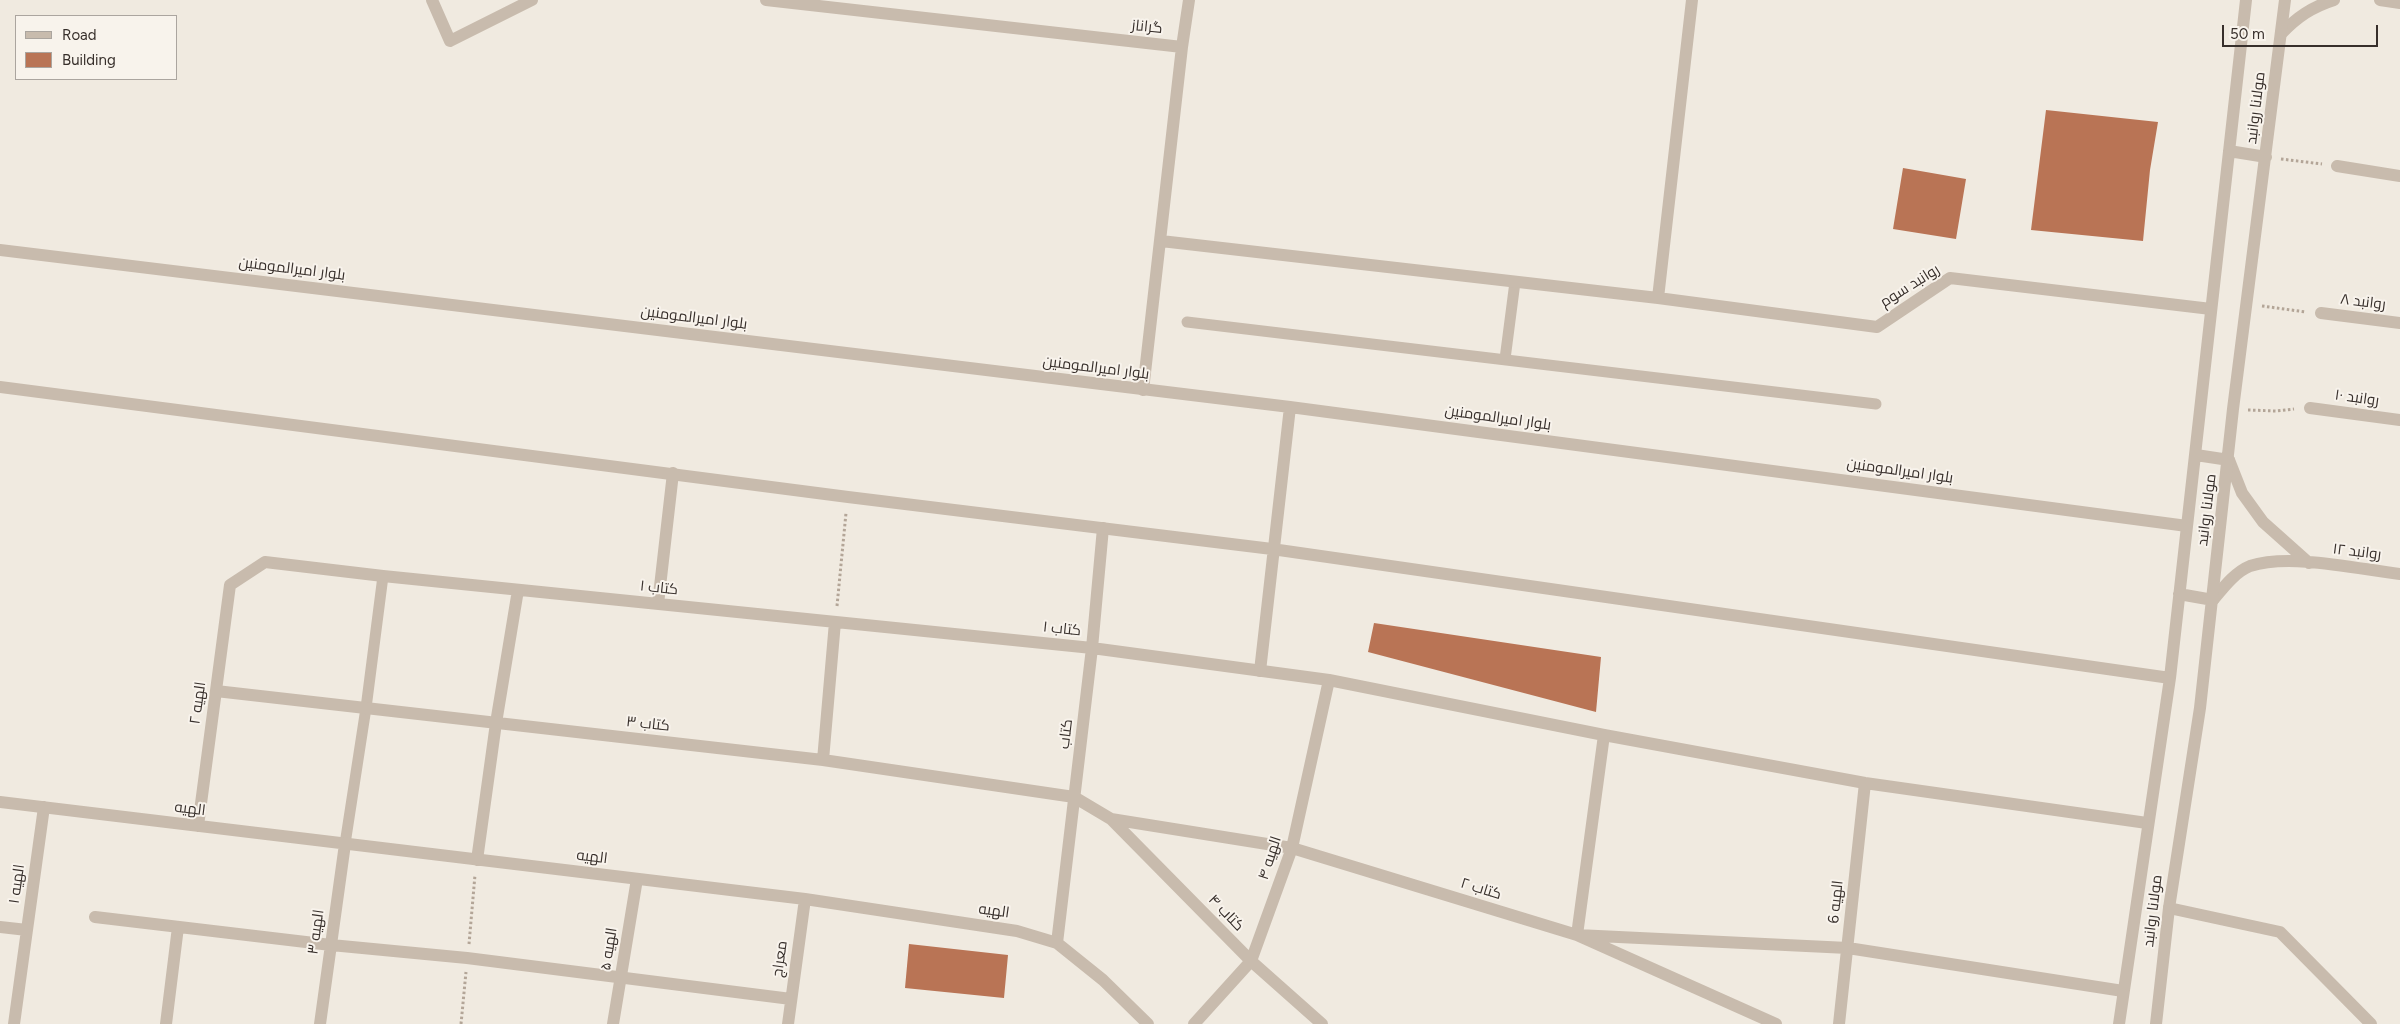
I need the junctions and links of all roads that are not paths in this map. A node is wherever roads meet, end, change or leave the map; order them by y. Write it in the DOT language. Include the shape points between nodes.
graph roads {
  1 [pos="432,0"];
  2 [pos="532,0"];
  3 [pos="766,0"];
  4 [pos="1189,0"];
  5 [pos="1692,0"];
  6 [pos="2246,0"];
  7 [pos="2285,0"];
  8 [pos="2334,0"];
  9 [pos="2380,0"];
  10 [pos="801,2"];
  11 [pos="2400,3"];
  12 [pos="2282,34"];
  13 [pos="1182,47"];
  14 [pos="2229,151"];
  15 [pos="2266,157"];
  16 [pos="2337,166"];
  17 [pos="2400,176"];
  18 [pos="1161,241"];
  19 [pos="0,250"];
  20 [pos="1515,282"];
  21 [pos="1658,298"];
  22 [pos="2211,309"];
  23 [pos="2321,313"];
  24 [pos="1187,322"];
  25 [pos="2400,323"];
  26 [pos="1506,359"];
  27 [pos="0,387"];
  28 [pos="1143,390"];
  29 [pos="1876,404"];
  30 [pos="1290,407"];
  31 [pos="2310,408"];
  32 [pos="2400,420"];
  33 [pos="2196,455"];
  34 [pos="2229,460"];
  35 [pos="673,473"];
  36 [pos="2187,526"];
  37 [pos="1103,528"];
  38 [pos="1272,549"];
  39 [pos="2309,563"];
  40 [pos="2400,574"];
  41 [pos="383,576"];
  42 [pos="230,584"];
  43 [pos="518,590"];
  44 [pos="2179,594"];
  45 [pos="2213,600"];
  46 [pos="658,604"];
  47 [pos="835,622"];
  48 [pos="1092,648"];
  49 [pos="1260,671"];
  50 [pos="2170,678"];
  51 [pos="1329,680"];
  52 [pos="216,691"];
  53 [pos="366,708"];
  54 [pos="496,723"];
  55 [pos="1604,735"];
  56 [pos="824,760"];
  57 [pos="1865,783"];
  58 [pos="1074,798"];
  59 [pos="0,802"];
  60 [pos="44,808"];
  61 [pos="1111,819"];
  62 [pos="2147,823"];
  63 [pos="198,826"];
  64 [pos="345,844"];
  65 [pos="1292,848"];
  66 [pos="477,860"];
  67 [pos="637,879"];
  68 [pos="805,899"];
  69 [pos="2169,908"];
  70 [pos="95,917"];
  71 [pos="0,927"];
  72 [pos="178,927"];
  73 [pos="27,930"];
  74 [pos="1577,935"];
  75 [pos="1057,943"];
  76 [pos="331,945"];
  77 [pos="1848,948"];
  78 [pos="1250,961"];
  79 [pos="620,979"];
  80 [pos="2122,992"];
  81 [pos="791,999"];
  82 [pos="14,1024"];
  83 [pos="166,1024"];
  84 [pos="320,1024"];
  85 [pos="613,1024"];
  86 [pos="788,1024"];
  87 [pos="1148,1024"];
  88 [pos="1194,1024"];
  89 [pos="1322,1024"];
  90 [pos="1776,1024"];
  91 [pos="1839,1024"];
  92 [pos="2118,1024"];
  93 [pos="2156,1024"];
  94 [pos="2371,1024"];
  1 -- 2 [label="street" via="450,41"];
  3 -- 10 [label="street, گراناز"];
  4 -- 13 [label="street"];
  5 -- 21 [label="street"];
  6 -- 14 [label="street, مولانا روانبد"];
  7 -- 12 [label="street, مولانا روانبد"];
  8 -- 12 [label="street" via="2309,9"];
  9 -- 11 [label="street"];
  10 -- 13 [label="street, گراناز"];
  12 -- 15 [label="street, مولانا روانبد"];
  13 -- 18 [label="street"];
  14 -- 15 [label="street"];
  14 -- 22 [label="street, مولانا روانبد"];
  15 -- 34 [label="street, مولانا روانبد"];
  16 -- 17 [label="street"];
  18 -- 20 [label="street, روانبد سوم"];
  18 -- 28 [label="street"];
  19 -- 28 [label="street, بلوار امیرالمومنین"];
  20 -- 21 [label="street, روانبد سوم"];
  20 -- 26 [label="lane"];
  21 -- 22 [label="street, روانبد سوم" via="1876,327 1950,278"];
  22 -- 33 [label="street, مولانا روانبد"];
  23 -- 25 [label="street, روانبد ۸"];
  24 -- 26 [label="lane"];
  26 -- 29 [label="lane"];
  27 -- 35 [label="street"];
  28 -- 30 [label="street, بلوار امیرالمومنین"];
  30 -- 36 [label="street, بلوار امیرالمومنین"];
  30 -- 38 [label="street"];
  31 -- 32 [label="street, روانبد ۱۰"];
  33 -- 34 [label="street"];
  33 -- 36 [label="street, مولانا روانبد"];
  34 -- 39 [label="street" via="2242,493 2263,522"];
  34 -- 45 [label="street, مولانا روانبد"];
  35 -- 37 [label="street"];
  35 -- 46 [label="street"];
  36 -- 44 [label="street, مولانا روانبد"];
  37 -- 38 [label="street"];
  37 -- 48 [label="street, کتاب"];
  38 -- 49 [label="street"];
  38 -- 50 [label="street"];
  39 -- 40 [label="street, روانبد ۱۲"];
  39 -- 45 [label="street, روانبد ۱۲" via="2278,561 2249,567 2234,576"];
  41 -- 42 [label="street, کتاب ۱" via="265,562"];
  41 -- 43 [label="street, کتاب ۱"];
  41 -- 53 [label="lane"];
  42 -- 52 [label="street, الهیه ۲"];
  43 -- 46 [label="street, کتاب ۱"];
  43 -- 54 [label="street"];
  44 -- 45 [label="street"];
  44 -- 50 [label="street, مولانا روانبد"];
  45 -- 69 [label="street, مولانا روانبد"];
  46 -- 47 [label="street, کتاب ۱"];
  47 -- 48 [label="street, کتاب ۱"];
  47 -- 56 [label="street"];
  48 -- 49 [label="street, کتاب ۱"];
  48 -- 58 [label="street, کتاب"];
  49 -- 51 [label="street, کتاب ۱"];
  50 -- 62 [label="street, مولانا روانبد"];
  51 -- 55 [label="street, کتاب ۱"];
  51 -- 65 [label="street, الهیه ۴"];
  52 -- 53 [label="street, کتاب ۳"];
  52 -- 63 [label="street, الهیه ۲"];
  53 -- 54 [label="street, کتاب ۳"];
  53 -- 64 [label="lane"];
  54 -- 56 [label="street, کتاب ۳"];
  54 -- 66 [label="street"];
  55 -- 57 [label="street, کتاب ۱"];
  55 -- 74 [label="street"];
  56 -- 58 [label="street, کتاب ۳"];
  57 -- 62 [label="street, کتاب ۱"];
  57 -- 77 [label="street, الهیه 6"];
  58 -- 61 [label="street"];
  58 -- 75 [label="street, کتاب"];
  59 -- 60 [label="street, الهیه"];
  60 -- 63 [label="street, الهیه"];
  60 -- 73 [label="street, الهیه ۱"];
  61 -- 65 [label="street, کتاب ۲"];
  61 -- 78 [label="street, کتاب ۴"];
  62 -- 80 [label="street, مولانا روانبد"];
  63 -- 64 [label="street, الهیه"];
  64 -- 66 [label="street, الهیه"];
  64 -- 76 [label="street, الهیه ۳"];
  65 -- 74 [label="street, کتاب ۲"];
  65 -- 78 [label="street, الهیه ۴"];
  66 -- 67 [label="street, الهیه"];
  67 -- 68 [label="street, الهیه"];
  67 -- 79 [label="street, الهیه ۵"];
  68 -- 75 [label="street, الهیه" via="1017,931"];
  68 -- 81 [label="street, معراج"];
  69 -- 93 [label="street, مولانا روانبد"];
  69 -- 94 [label="street" via="2280,932"];
  70 -- 72 [label="street"];
  71 -- 73 [label="street"];
  72 -- 76 [label="street"];
  72 -- 83 [label="street"];
  73 -- 82 [label="street, الهیه ۱"];
  74 -- 77 [label="street, کتاب ۲"];
  74 -- 90 [label="street"];
  75 -- 87 [label="street, الهیه" via="1103,980"];
  76 -- 79 [label="street" via="468,958"];
  76 -- 84 [label="street, الهیه ۳"];
  77 -- 80 [label="street, کتاب ۲"];
  77 -- 91 [label="street, الهیه 6"];
  78 -- 88 [label="street, الهیه ۴"];
  78 -- 89 [label="street, کتاب ۴"];
  79 -- 81 [label="street"];
  79 -- 85 [label="street, الهیه ۵"];
  80 -- 92 [label="street, مولانا روانبد"];
  81 -- 86 [label="street, معراج"];
}
